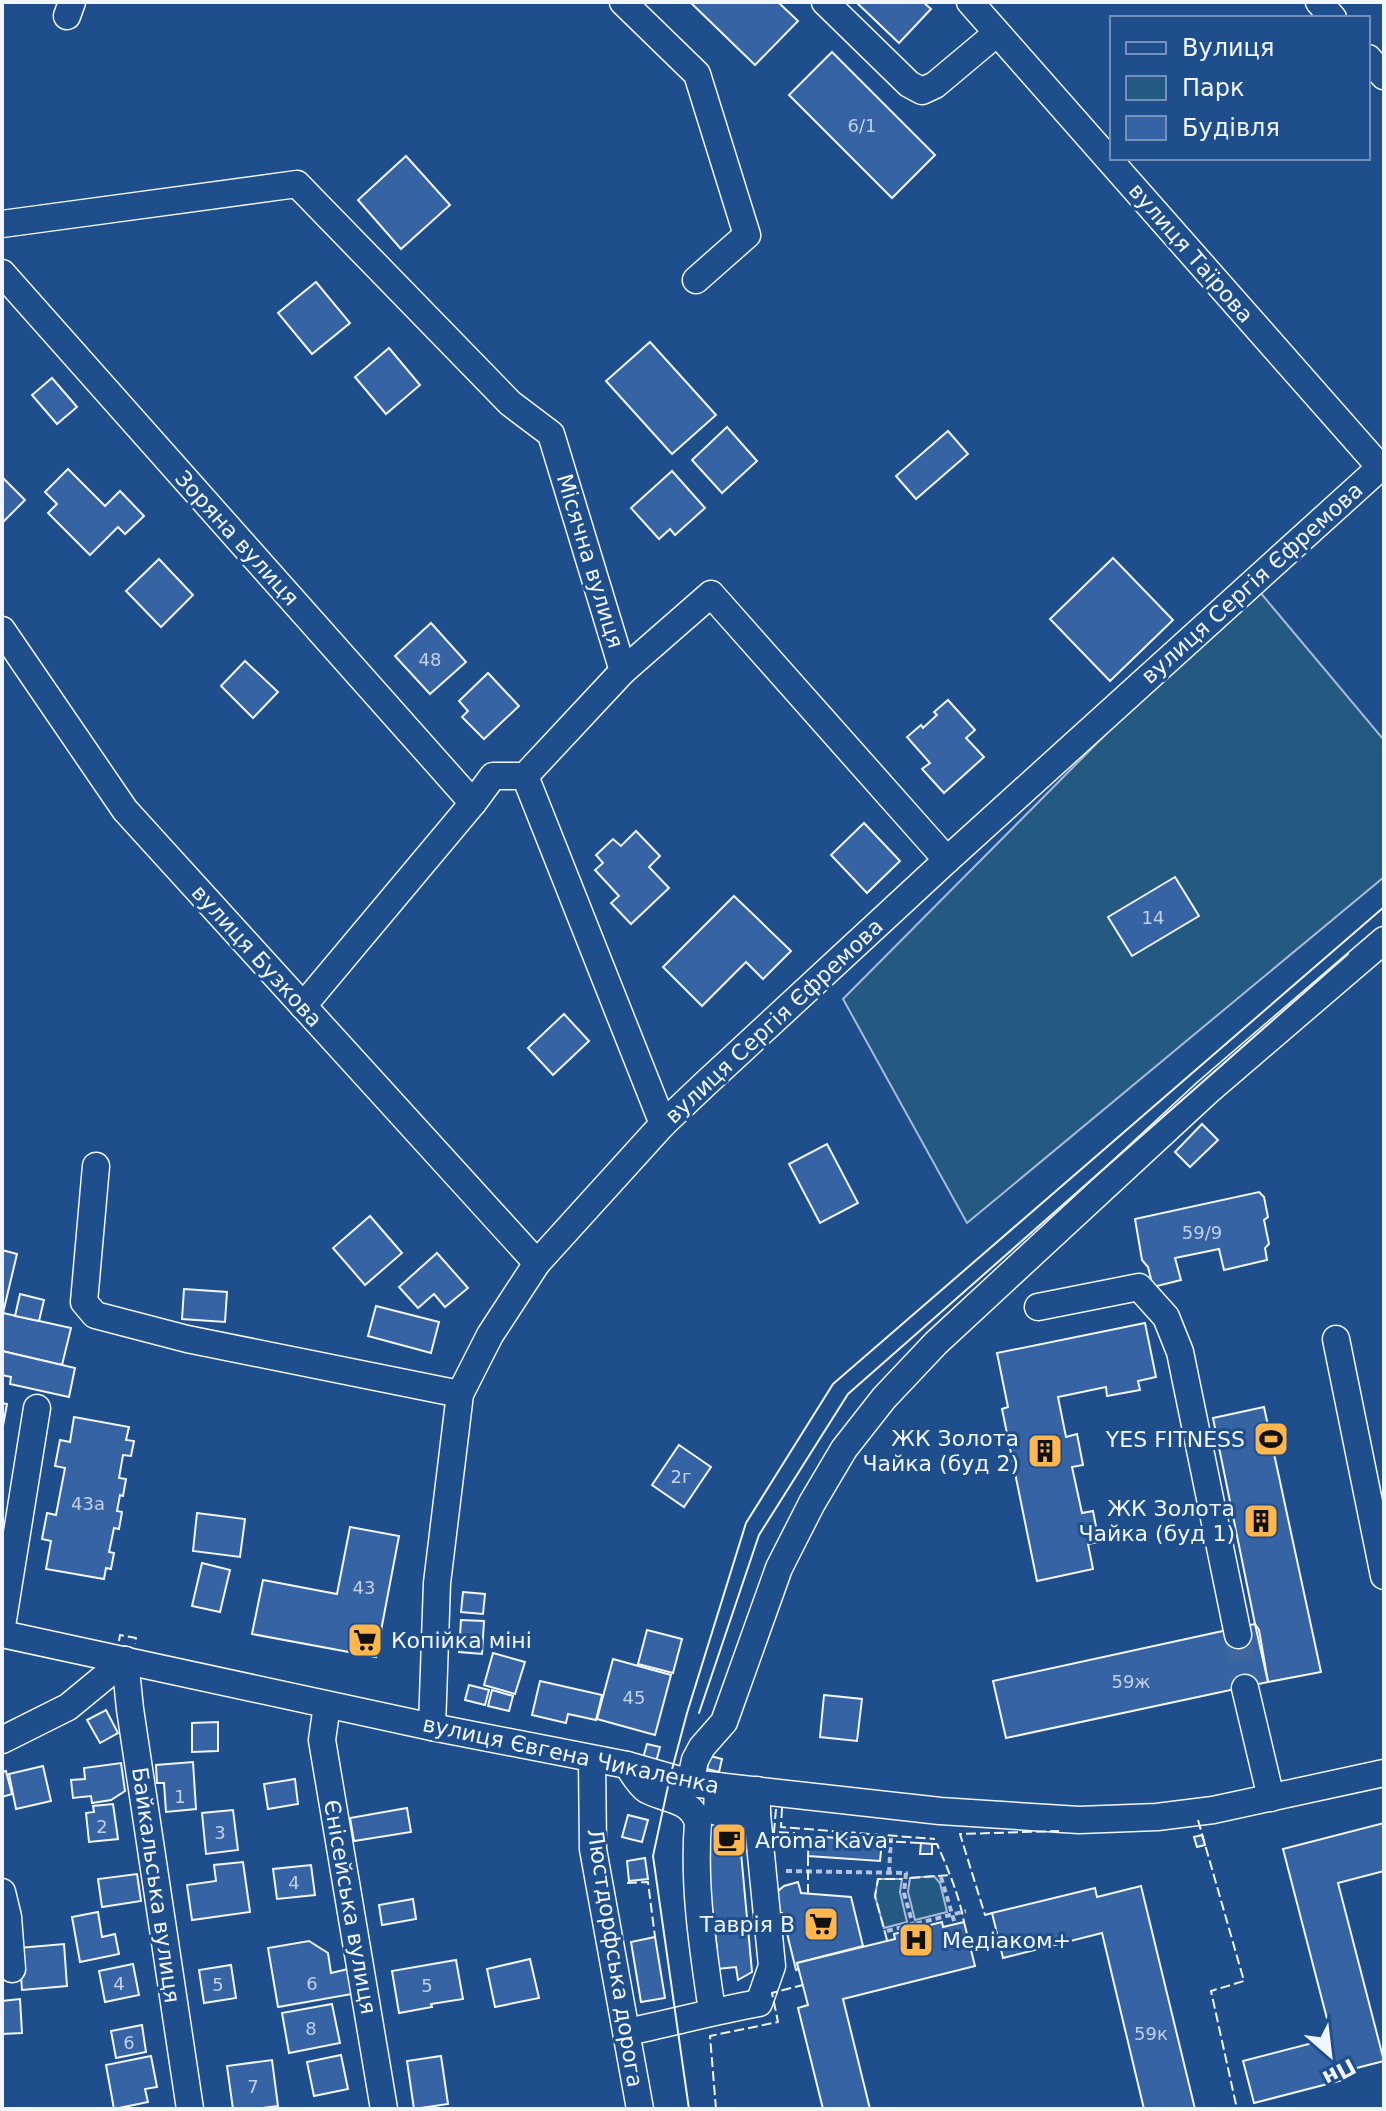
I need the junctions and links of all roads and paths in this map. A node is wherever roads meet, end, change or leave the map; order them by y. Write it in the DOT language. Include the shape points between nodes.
graph roads {
  1 [pos="623,2"];
  2 [pos="825,2"];
  3 [pos="970,2"];
  4 [pos="997,33"];
  5 [pos="1370,60"];
  6 [pos="1384,76"];
  7 [pos="1110,160"];
  8 [pos="1110,160"];
  9 [pos="2,224"];
  10 [pos="2,273"];
  11 [pos="696,280"];
  12 [pos="1382,465"];
  13 [pos="2,630"];
  14 [pos="623,671"];
  15 [pos="525,776"];
  16 [pos="473,803"];
  17 [pos="947,860"];
  18 [pos="1384,940"];
  19 [pos="303,1006"];
  20 [pos="663,1124"];
  21 [pos="96,1166"];
  22 [pos="537,1263"];
  23 [pos="1038,1307"];
  24 [pos="1336,1339"];
  25 [pos="460,1394"];
  26 [pos="37,1408"];
  27 [pos="1384,1576"];
  28 [pos="2,1626"];
  29 [pos="2,1634"];
  30 [pos="1238,1635"];
  31 [pos="125,1660"];
  32 [pos="1245,1688"];
  33 [pos="327,1705"];
  34 [pos="432,1727"];
  35 [pos="2,1740"];
  36 [pos="592,1759"];
  37 [pos="627,1765"];
  38 [pos="1384,1773"];
  39 [pos="690,1783"];
  40 [pos="1271,1798"];
  41 [pos="757,1802"];
  42 [pos="891,1838"];
  43 [pos="762,1871"];
  44 [pos="889,1873"];
  45 [pos="941,1877"];
  46 [pos="2,1892"];
  47 [pos="966,1911"];
  48 [pos="953,1914"];
  49 [pos="955,1924"];
  50 [pos="913,1927"];
  51 [pos="887,1931"];
  52 [pos="12,1969"];
  53 [pos="712,2011"];
  54 [pos="627,2032"];
  55 [pos="190,2109"];
  56 [pos="384,2109"];
  57 [pos="640,2109"];
  1 -- 11 [label="street" via="697,74 747,235"];
  2 -- 4 [label="street" via="922,91"];
  3 -- 4 [label="street, вулиця Таїрова"];
  4 -- 8 [label="street, вулиця Таїрова"];
  5 -- 6 [label="street"];
  7 -- 12 [label="street, вулиця Таїрова"];
  9 -- 14 [label="street, Місячна вулиця" via="297,184 510,403 551,434"];
  10 -- 16 [label="street, Зоряна вулиця"];
  12 -- 17 [label="street, вулиця Сергія Єфремова"];
  13 -- 19 [label="street, вулиця Бузкова" via="125,810"];
  14 -- 15 [label="street"];
  14 -- 17 [label="street, Місячна вулиця" via="711,594"];
  15 -- 16 [label="street" via="493,776"];
  15 -- 20 [label="street"];
  16 -- 19 [label="street"];
  17 -- 20 [label="street, вулиця Сергія Єфремова"];
  18 -- 39 [label="street" via="1207,1092 936,1343 884,1398 844,1449 779,1568 724,1722 702,1747"];
  19 -- 22 [label="street, вулиця Бузкова"];
  20 -- 22 [label="street, вулиця Сергія Єфремова"];
  21 -- 25 [label="street" via="84,1302 95,1315"];
  22 -- 25 [label="street, вулиця Сергія Єфремова" via="490,1335"];
  23 -- 30 [label="street" via="1139,1287 1166,1317 1180,1352"];
  24 -- 27 [label="street"];
  25 -- 34 [label="street, вулиця Сергія Єфремова" via="437,1583"];
  26 -- 28 [label="street"];
  29 -- 31 [label="street, вулиця Євгена Чикаленка"];
  31 -- 33 [label="street, вулиця Євгена Чикаленка"];
  31 -- 35 [label="street" via="68,1707"];
  31 -- 55 [label="street, Байкальська вулиця"];
  32 -- 40 [label="street"];
  33 -- 34 [label="street, вулиця Євгена Чикаленка"];
  33 -- 56 [label="street, Єнісейська вулиця" via="322,1740"];
  34 -- 36 [label="street, вулиця Євгена Чикаленка"];
  36 -- 37 [label="street, вулиця Євгена Чикаленка"];
  36 -- 54 [label="street, Люстдорфська дорога" via="593,1849"];
  37 -- 39 [label="street, вулиця Євгена Чикаленка"];
  37 -- 53 [label="street" via="644,1788 696,1814 697,1887"];
  38 -- 40 [label="street, вулиця Євгена Чикаленка"];
  39 -- 41 [label="street, вулиця Євгена Чикаленка" via="718,1786"];
  40 -- 41 [label="street, вулиця Євгена Чикаленка" via="1157,1817 1079,1820"];
  41 -- 43 [label="street"];
  42 -- 44 [label="path"];
  43 -- 44 [label="path"];
  43 -- 53 [label="street" via="772,1966 759,2003"];
  44 -- 50 [label="path" via="906,1873 904,1893"];
  45 -- 48 [label="path"];
  46 -- 52 [label="street"];
  47 -- 48 [label="path"];
  48 -- 49 [label="path"];
  48 -- 50 [label="path"];
  50 -- 51 [label="path"];
  53 -- 54 [label="street"];
  54 -- 57 [label="street, Люстдорфська дорога"];
}
